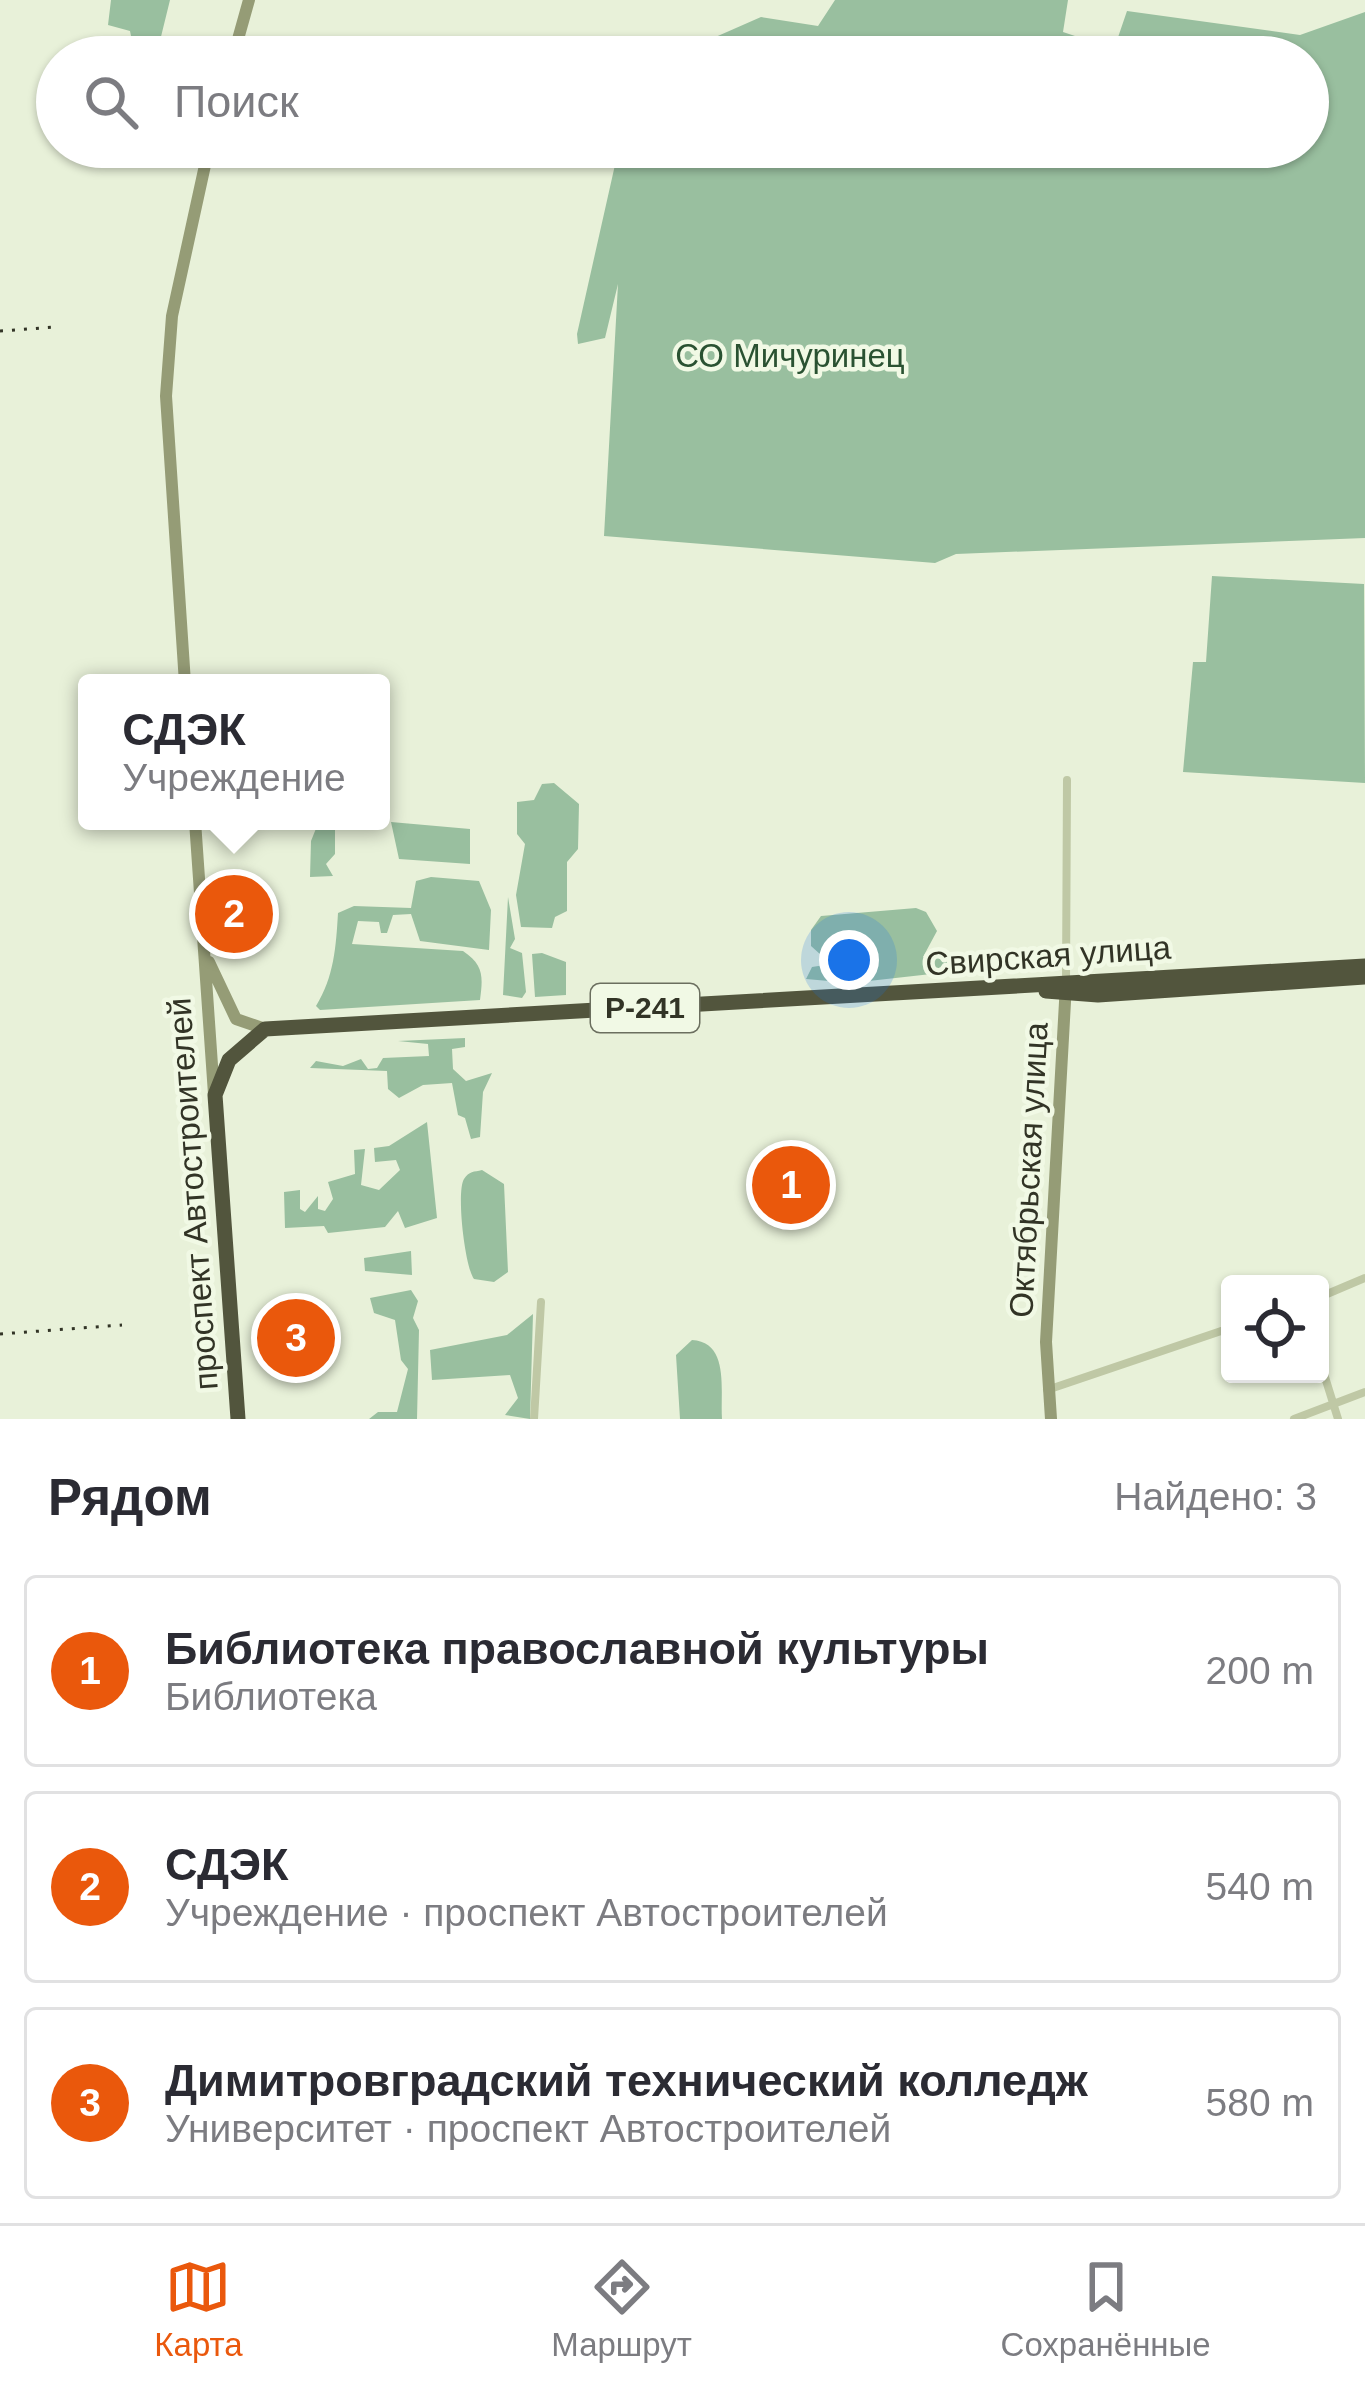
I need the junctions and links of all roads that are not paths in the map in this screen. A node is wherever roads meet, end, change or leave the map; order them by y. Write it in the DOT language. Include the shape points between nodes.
graph roads {
  1 [pos="249,0"];
  2 [pos="239,36"];
  3 [pos="204,168"];
  4 [pos="184,674"];
  5 [pos="1067,780"];
  6 [pos="196,830"];
  7 [pos="204,952"];
  8 [pos="1365,965"];
  9 [pos="1365,977"];
  10 [pos="1065,990"];
  11 [pos="265,1029"];
  12 [pos="214,1095"];
  13 [pos="1365,1278"];
  14 [pos="1329,1293"];
  15 [pos="541,1302"];
  16 [pos="1221,1331"];
  17 [pos="1327,1383"];
  18 [pos="1046,1390"];
  19 [pos="1365,1392"];
  20 [pos="1333,1404"];
  21 [pos="238,1419"];
  22 [pos="534,1419"];
  23 [pos="1052,1419"];
  24 [pos="1294,1419"];
  25 [pos="1338,1419"];
  1 -- 2 [label="main road"];
  3 -- 4 [label="main road" via="172,316 166,396"];
  5 -- 10 [label="street, Октябрьская улица"];
  6 -- 7 [label="main road, проспект Автостроителей"];
  7 -- 11 [label="main road" via="236,1019"];
  7 -- 12 [label="main road, проспект Автостроителей"];
  8 -- 10 [label="highway, Свирская улица / Р-241"];
  9 -- 10 [label="highway, Свирская улица / Р-241" via="1098,995"];
  10 -- 11 [label="highway, Свирская улица / Р-241"];
  10 -- 18 [label="main road, Октябрьская улица"];
  11 -- 12 [label="highway" via="230,1060"];
  12 -- 21 [label="highway, проспект Автостроителей"];
  13 -- 14 [label="street"];
  15 -- 22 [label="street"];
  16 -- 18 [label="street"];
  17 -- 20 [label="street"];
  18 -- 23 [label="main road, Октябрьская улица"];
  19 -- 20 [label="street"];
  20 -- 24 [label="street"];
  20 -- 25 [label="street"];
}
